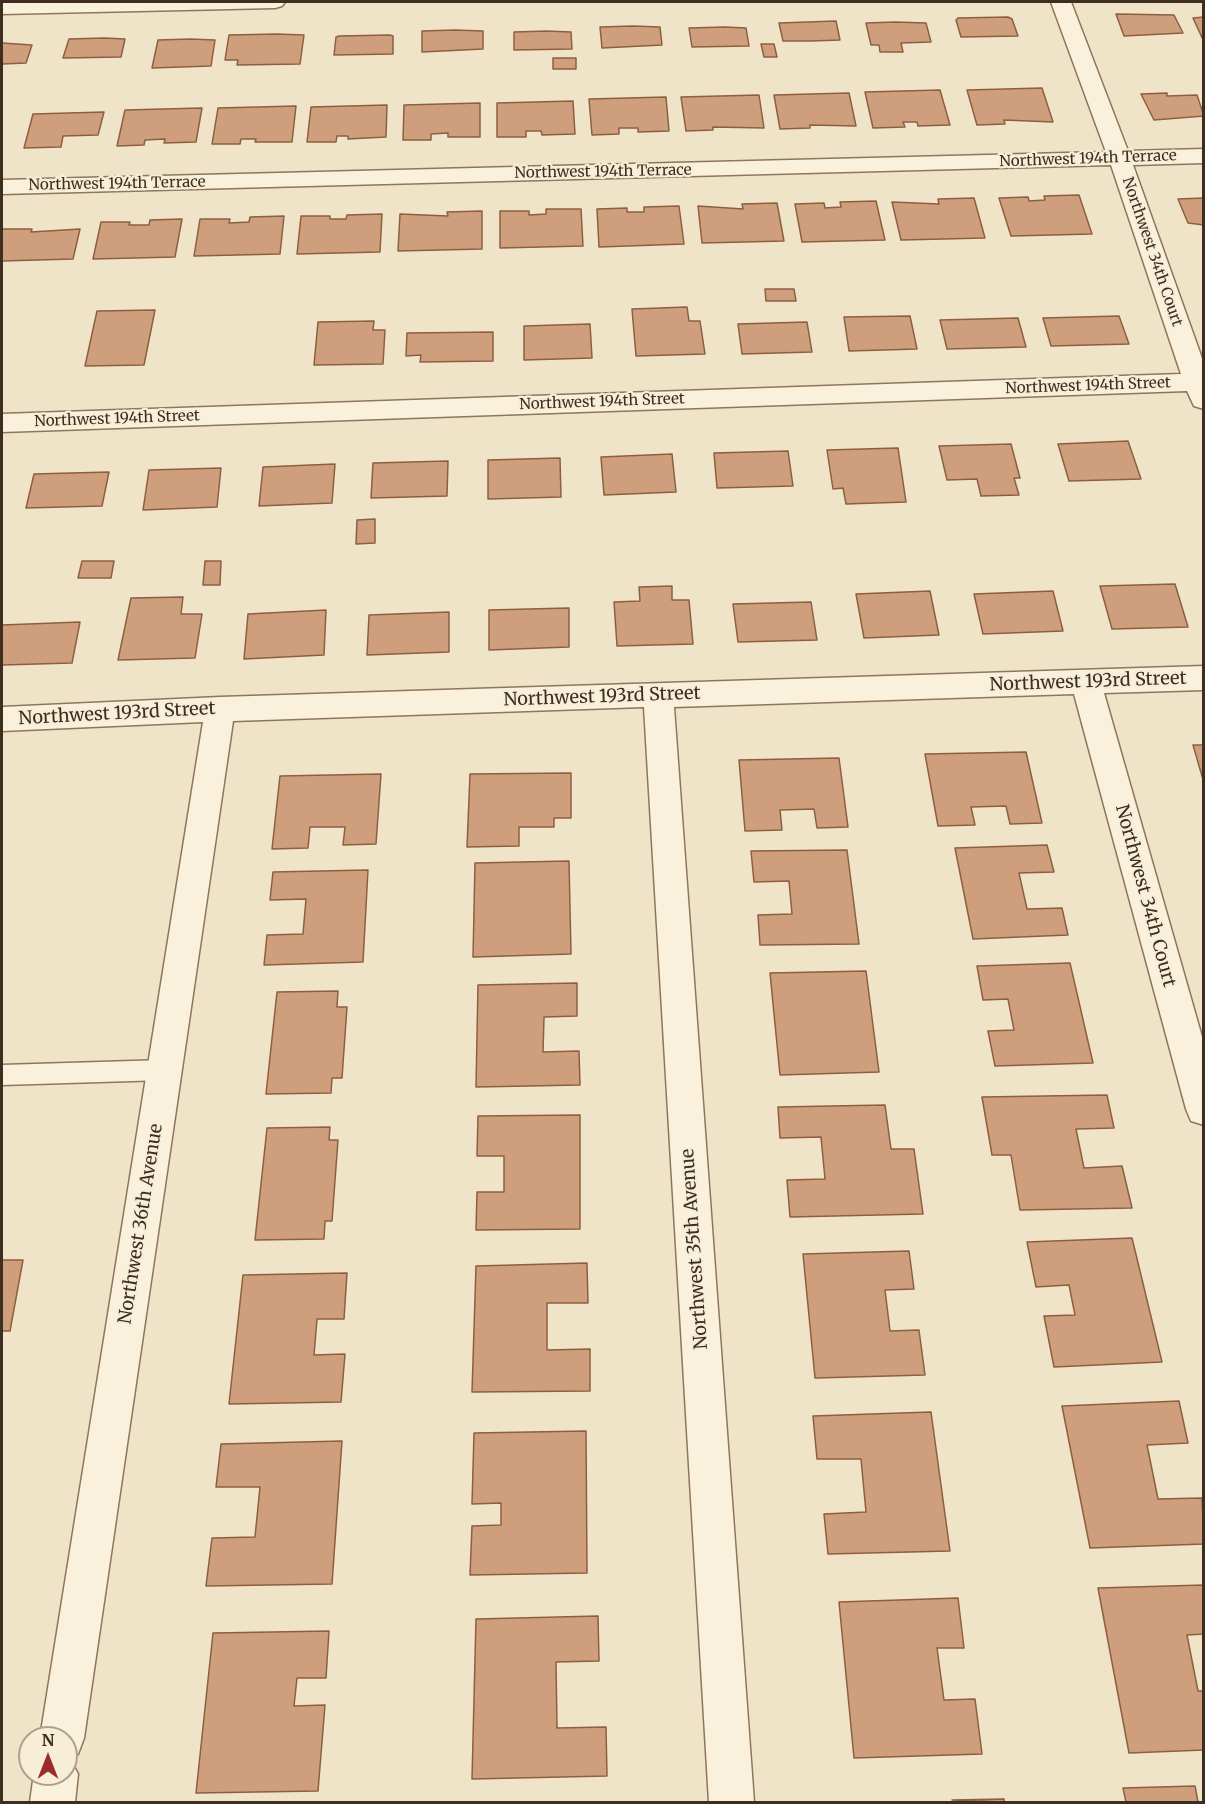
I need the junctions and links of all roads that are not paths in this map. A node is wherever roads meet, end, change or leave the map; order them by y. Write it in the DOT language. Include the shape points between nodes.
graph roads {
  1 [pos="275,2"];
  2 [pos="1061,2"];
  3 [pos="2,8"];
  4 [pos="1203,156"];
  5 [pos="1120,159"];
  6 [pos="2,187"];
  7 [pos="1201,388"];
  8 [pos="2,423"];
  9 [pos="1203,678"];
  10 [pos="1086,682"];
  11 [pos="658,695"];
  12 [pos="220,709"];
  13 [pos="2,719"];
  14 [pos="165,1070"];
  15 [pos="2,1075"];
  16 [pos="1203,1109"];
  17 [pos="64,1726"];
  18 [pos="54,1786"];
  19 [pos="52,1803"];
  20 [pos="732,1803"];
  1 -- 3 [label="street"];
  2 -- 5 [label="street, Northwest 34th Court"];
  4 -- 5 [label="street, Northwest 194th Terrace"];
  5 -- 6 [label="street, Northwest 194th Terrace"];
  5 -- 7 [label="street, Northwest 34th Court"];
  7 -- 8 [label="street, Northwest 194th Street"];
  9 -- 10 [label="street, Northwest 193rd Street"];
  10 -- 11 [label="street, Northwest 193rd Street"];
  10 -- 16 [label="street, Northwest 34th Court"];
  11 -- 12 [label="street, Northwest 193rd Street"];
  11 -- 20 [label="street, Northwest 35th Avenue"];
  12 -- 13 [label="street, Northwest 193rd Street"];
  12 -- 14 [label="street, Northwest 36th Avenue"];
  14 -- 15 [label="lane"];
  14 -- 17 [label="street, Northwest 36th Avenue"];
  18 -- 19 [label="street"];
}
